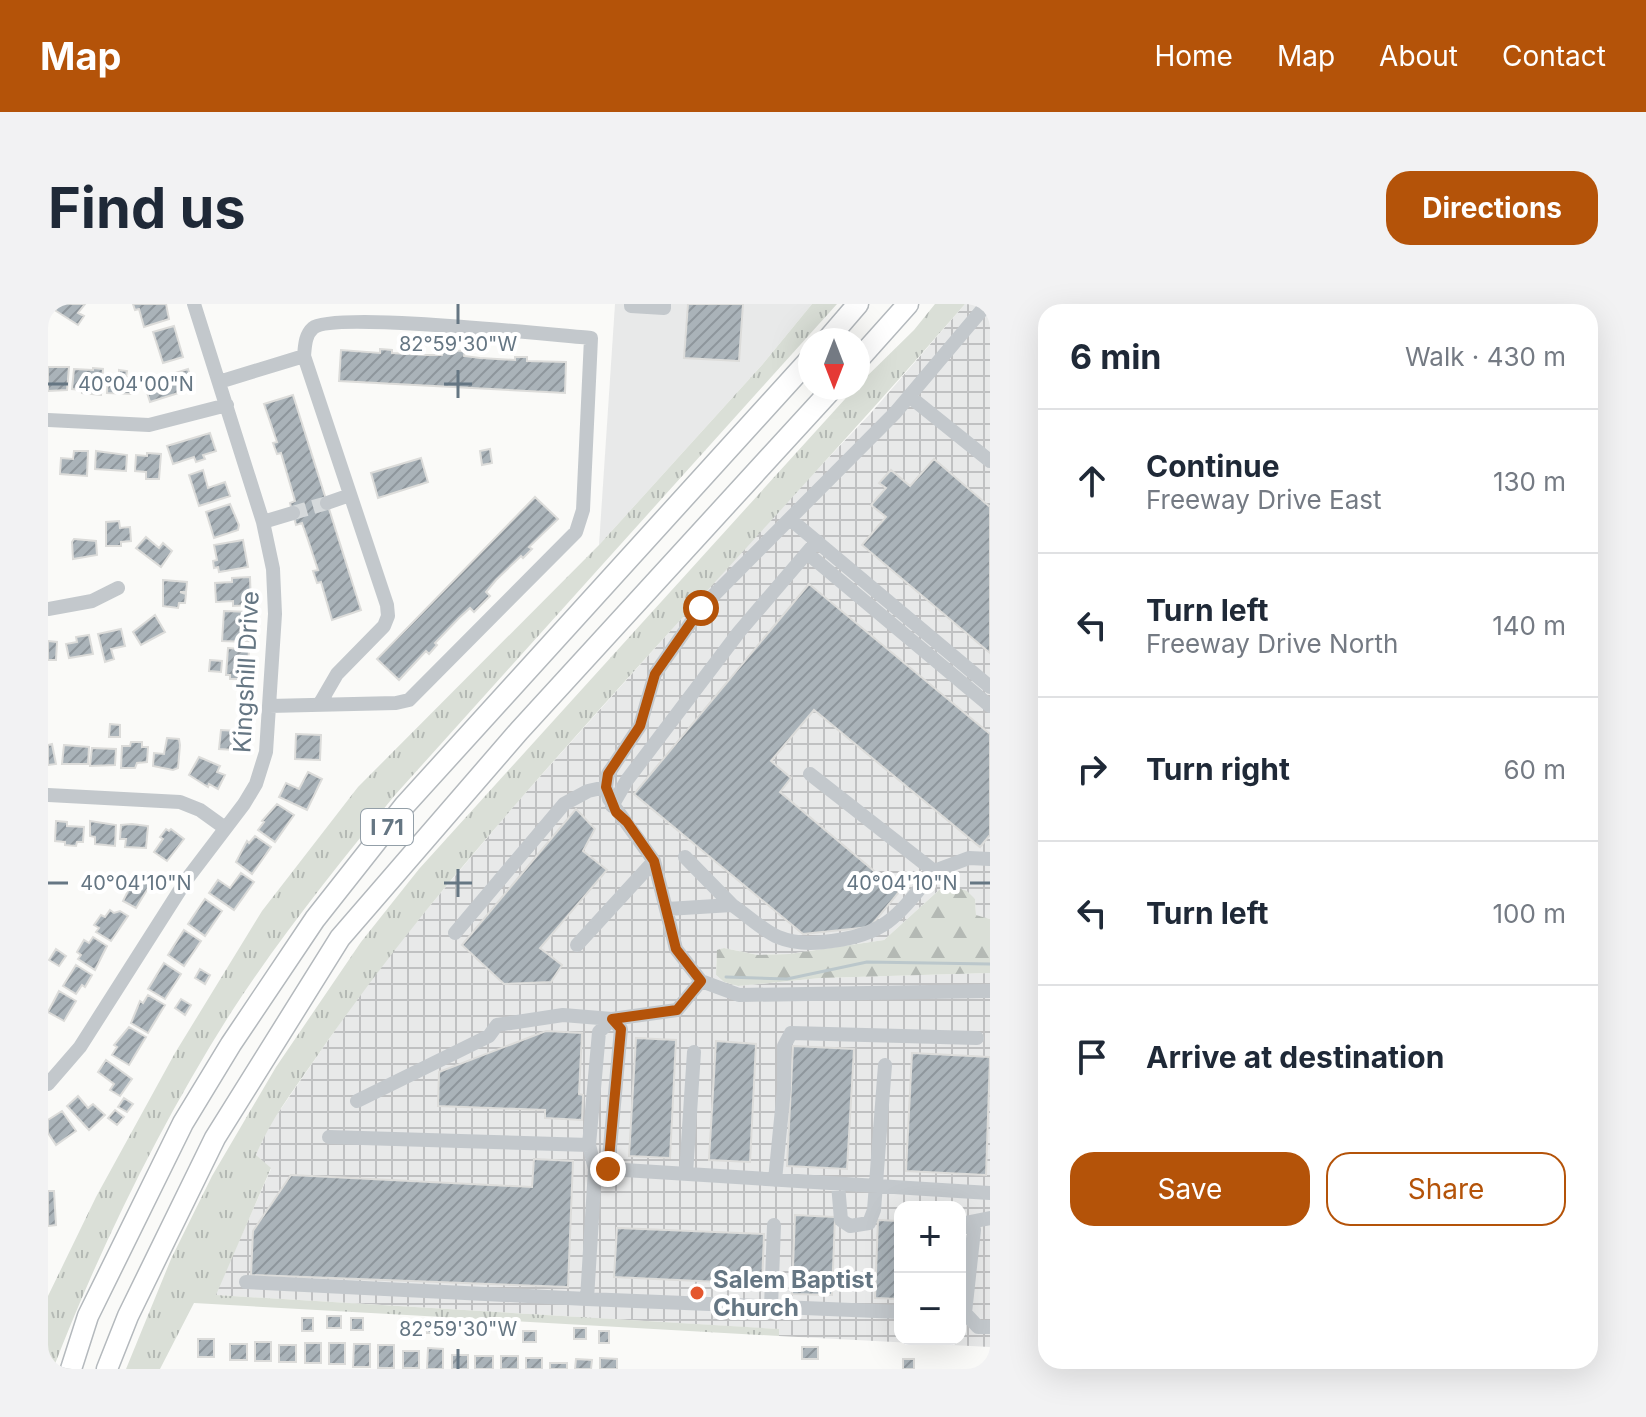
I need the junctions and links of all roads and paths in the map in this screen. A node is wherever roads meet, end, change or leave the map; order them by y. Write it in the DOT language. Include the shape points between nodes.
graph roads {
  1 [pos="194,304"];
  2 [pos="631,304"];
  3 [pos="664,304"];
  4 [pos="858,304"];
  5 [pos="908,304"];
  6 [pos="987,304"];
  7 [pos="837,328"];
  8 [pos="870,347"];
  9 [pos="304,356"];
  10 [pos="798,372"];
  11 [pos="219,382"];
  12 [pos="909,396"];
  13 [pos="822,400"];
  14 [pos="227,405"];
  15 [pos="48,420"];
  16 [pos="990,461"];
  17 [pos="350,495"];
  18 [pos="327,503"];
  19 [pos="293,513"];
  20 [pos="790,519"];
  21 [pos="263,522"];
  22 [pos="817,541"];
  23 [pos="807,553"];
  24 [pos="118,588"];
  25 [pos="48,609"];
  26 [pos="990,687"];
  27 [pos="319,705"];
  28 [pos="269,706"];
  29 [pos="990,706"];
  30 [pos="810,774"];
  31 [pos="48,795"];
  32 [pos="609,797"];
  33 [pos="225,828"];
  34 [pos="685,857"];
  35 [pos="990,859"];
  36 [pos="654,861"];
  37 [pos="934,871"];
  38 [pos="732,905"];
  39 [pos="667,909"];
  40 [pos="455,933"];
  41 [pos="577,945"];
  42 [pos="701,981"];
  43 [pos="990,991"];
  44 [pos="612,1019"];
  45 [pos="977,1038"];
  46 [pos="694,1052"];
  47 [pos="885,1065"];
  48 [pos="48,1084"];
  49 [pos="357,1101"];
  50 [pos="329,1137"];
  51 [pos="589,1145"];
  52 [pos="602,1169"];
  53 [pos="686,1174"];
  54 [pos="775,1180"];
  55 [pos="838,1184"];
  56 [pos="876,1186"];
  57 [pos="990,1193"];
  58 [pos="990,1218"];
  59 [pos="966,1223"];
  60 [pos="774,1225"];
  61 [pos="966,1226"];
  62 [pos="246,1282"];
  63 [pos="966,1285"];
  64 [pos="587,1299"];
  65 [pos="771,1307"];
  66 [pos="894,1312"];
  67 [pos="966,1316"];
  68 [pos="990,1327"];
  69 [pos="71,1369"];
  70 [pos="107,1369"];
  1 -- 11 [label="street, Kingshill Drive"];
  2 -- 3 [label="street"];
  4 -- 7 [label="highway"];
  5 -- 8 [label="highway"];
  6 -- 12 [label="street"];
  9 -- 11 [label="street"];
  9 -- 17 [label="street"];
  9 -- 27 [label="street" via="314,328 341,321 591,338 583,510 576,532 409,700"];
  10 -- 69 [label="highway, I 71" via="405,805 315,919 183,1123 88,1316"];
  11 -- 14 [label="street, Kingshill Drive"];
  12 -- 16 [label="street"];
  12 -- 20 [label="street"];
  13 -- 70 [label="highway, I 71" via="519,731 340,938 215,1138"];
  14 -- 15 [label="street" via="149,425"];
  14 -- 21 [label="street, Kingshill Drive"];
  17 -- 18 [label="street"];
  17 -- 27 [label="street" via="388,616 337,674"];
  19 -- 21 [label="street"];
  20 -- 22 [label="street"];
  20 -- 32 [label="street" via="701,608 655,674 640,726 608,774"];
  21 -- 28 [label="street, Kingshill Drive" via="275,590"];
  22 -- 23 [label="street"];
  22 -- 26 [label="street"];
  23 -- 29 [label="street"];
  23 -- 32 [label="street"];
  24 -- 25 [label="street" via="92,601"];
  27 -- 28 [label="street"];
  28 -- 33 [label="street, Kingshill Drive" via="262,768"];
  30 -- 37 [label="street"];
  31 -- 33 [label="street" via="180,802"];
  32 -- 36 [label="street"];
  32 -- 40 [label="street" via="588,791 564,804"];
  33 -- 48 [label="street, Kingshill Drive" via="140,949 80,1047"];
  34 -- 38 [label="street"];
  35 -- 37 [label="street" via="969,858"];
  36 -- 39 [label="street"];
  36 -- 41 [label="street"];
  37 -- 38 [label="street" via="882,928 860,938 798,943 776,936"];
  38 -- 39 [label="street"];
  39 -- 42 [label="street" via="676,949"];
  42 -- 43 [label="street" via="739,995"];
  42 -- 44 [label="street" via="677,1010"];
  44 -- 49 [label="street" via="563,1015 497,1025 489,1036"];
  44 -- 51 [label="street" via="599,1032"];
  44 -- 52 [label="street" via="621,1029"];
  45 -- 54 [label="street" via="791,1033 784,1046"];
  46 -- 53 [label="street"];
  47 -- 56 [label="street"];
  50 -- 51 [label="street"];
  51 -- 52 [label="street"];
  52 -- 53 [label="street"];
  52 -- 64 [label="street"];
  53 -- 54 [label="street"];
  54 -- 55 [label="street"];
  55 -- 56 [label="street"];
  55 -- 56 [label="street" via="841,1220 850,1226 869,1223"];
  56 -- 57 [label="street"];
  58 -- 59 [label="street"];
  60 -- 65 [label="street"];
  61 -- 63 [label="street" via="974,1230"];
  62 -- 64 [label="street"];
  64 -- 65 [label="street"];
  65 -- 66 [label="street"];
  67 -- 68 [label="street" via="978,1327"];
}
